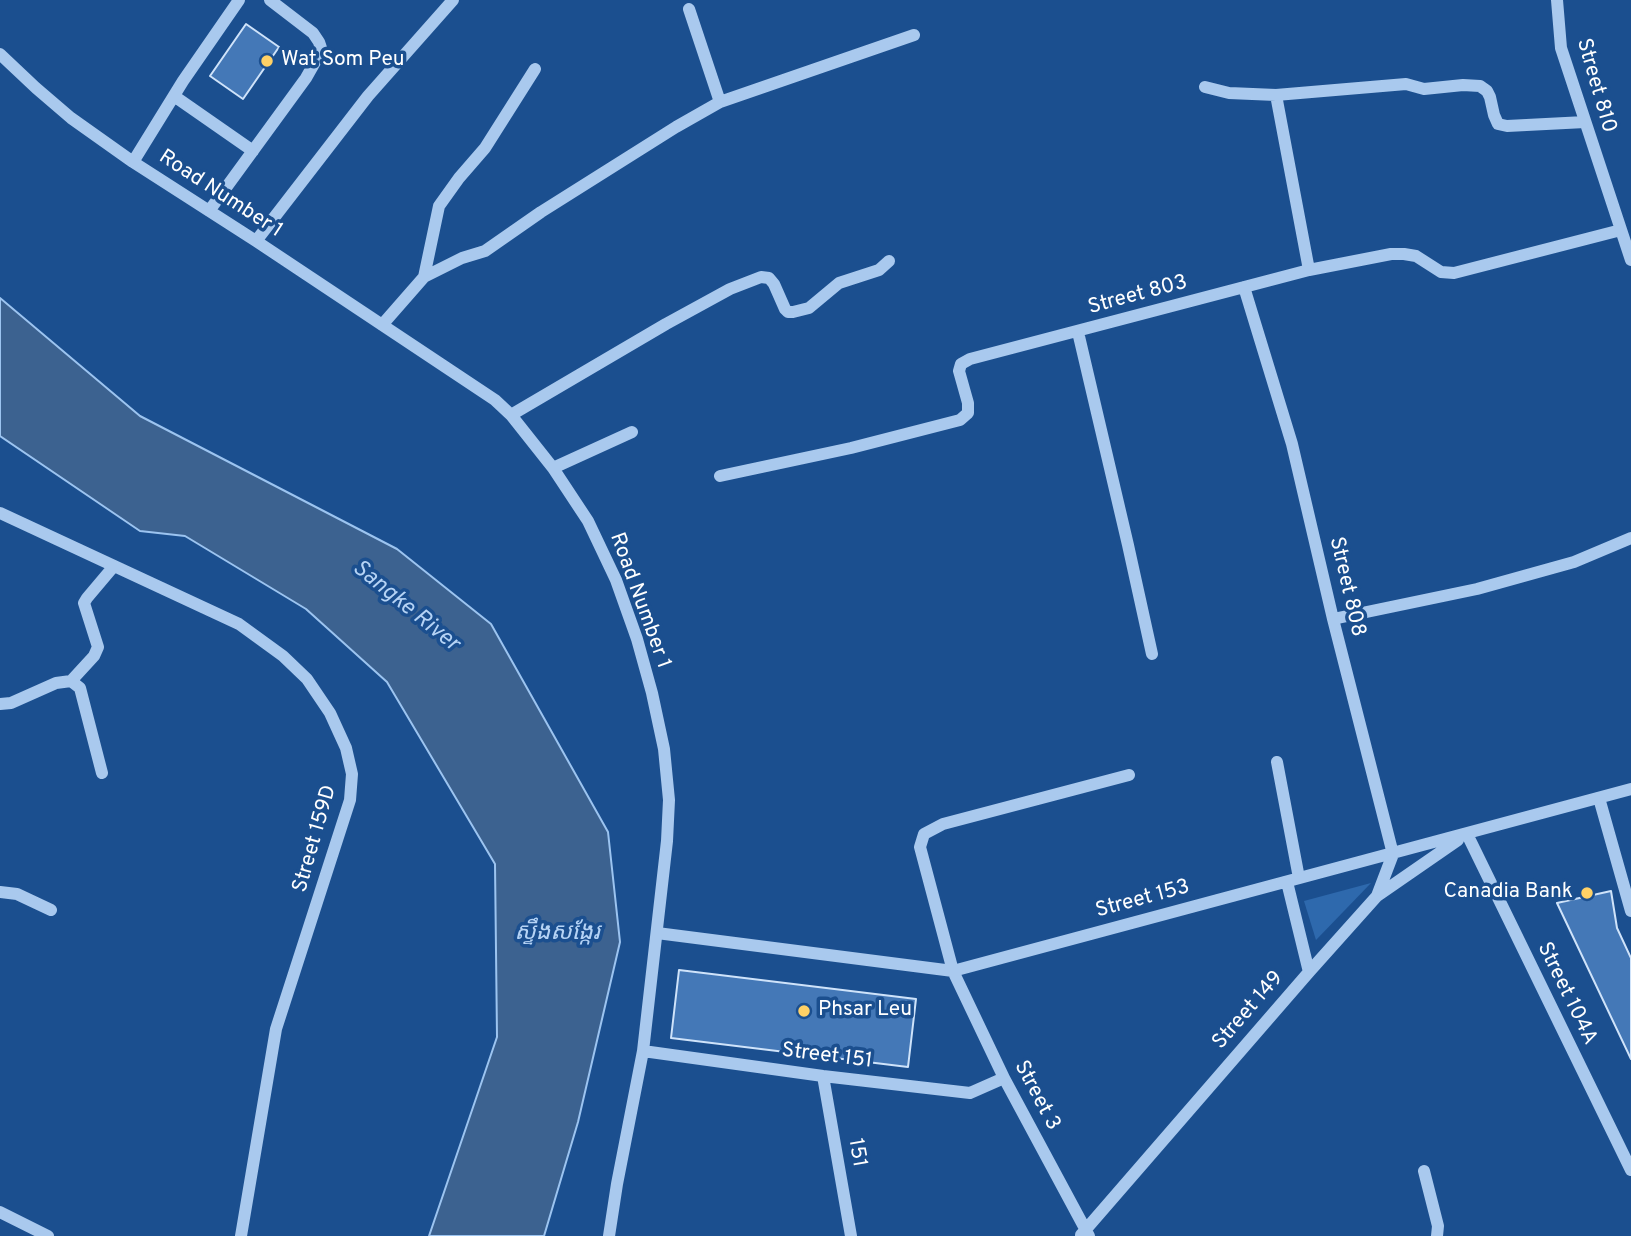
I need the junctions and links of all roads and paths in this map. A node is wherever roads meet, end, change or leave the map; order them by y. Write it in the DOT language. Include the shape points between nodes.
graph roads {
  1 [pos="239,0"];
  2 [pos="270,0"];
  3 [pos="453,0"];
  4 [pos="1557,0"];
  5 [pos="689,9"];
  6 [pos="914,35"];
  7 [pos="0,54"];
  8 [pos="535,69"];
  9 [pos="1205,87"];
  10 [pos="1276,95"];
  11 [pos="174,96"];
  12 [pos="720,102"];
  13 [pos="1585,122"];
  14 [pos="253,151"];
  15 [pos="132,162"];
  16 [pos="209,211"];
  17 [pos="1622,230"];
  18 [pos="256,241"];
  19 [pos="1631,260"];
  20 [pos="888,261"];
  21 [pos="1309,270"];
  22 [pos="424,276"];
  23 [pos="1244,287"];
  24 [pos="382,326"];
  25 [pos="1077,332"];
  26 [pos="511,415"];
  27 [pos="632,432"];
  28 [pos="554,468"];
  29 [pos="720,476"];
  30 [pos="0,513"];
  31 [pos="1631,538"];
  32 [pos="114,566"];
  33 [pos="1333,619"];
  34 [pos="1152,654"];
  35 [pos="71,681"];
  36 [pos="0,704"];
  37 [pos="1277,762"];
  38 [pos="102,773"];
  39 [pos="1129,775"];
  40 [pos="1631,789"];
  41 [pos="1599,798"];
  42 [pos="1467,834"];
  43 [pos="1393,854"];
  44 [pos="1293,880"];
  45 [pos="0,892"];
  46 [pos="1377,896"];
  47 [pos="51,910"];
  48 [pos="1631,911"];
  49 [pos="657,933"];
  50 [pos="953,971"];
  51 [pos="1309,972"];
  52 [pos="643,1051"];
  53 [pos="823,1076"];
  54 [pos="1004,1078"];
  55 [pos="1631,1170"];
  56 [pos="1424,1171"];
  57 [pos="0,1212"];
  58 [pos="1085,1234"];
  59 [pos="48,1236"];
  60 [pos="241,1236"];
  61 [pos="609,1236"];
  62 [pos="851,1236"];
  63 [pos="1437,1236"];
  1 -- 11 [label="street"];
  2 -- 14 [label="street" via="313,33 321,48 306,78"];
  3 -- 18 [label="street" via="368,96"];
  4 -- 13 [label="street, Street 810" via="1561,48"];
  5 -- 12 [label="street"];
  6 -- 12 [label="street"];
  7 -- 15 [label="street, Road Number 1" via="71,118"];
  8 -- 22 [label="street" via="485,148 439,206"];
  9 -- 10 [label="street"];
  10 -- 13 [label="street" via="1406,83 1424,89 1480,86 1490,97 1498,124"];
  10 -- 21 [label="street"];
  11 -- 14 [label="street"];
  11 -- 15 [label="street"];
  12 -- 22 [label="street" via="485,251"];
  13 -- 17 [label="street, Street 810"];
  14 -- 16 [label="street"];
  15 -- 16 [label="street, Road Number 1"];
  16 -- 18 [label="street, Road Number 1"];
  17 -- 19 [label="street, Street 810"];
  17 -- 21 [label="street, Street 803" via="1454,273 1441,272 1404,254"];
  18 -- 24 [label="street, Road Number 1"];
  20 -- 26 [label="street" via="879,270 838,284 809,309 793,312 785,309 769,278 730,289"];
  21 -- 23 [label="street, Street 803"];
  22 -- 24 [label="street"];
  23 -- 25 [label="street, Street 803"];
  23 -- 33 [label="street, Street 808" via="1292,443"];
  24 -- 26 [label="street, Road Number 1"];
  25 -- 29 [label="street, Street 803" via="961,364 968,413 960,420"];
  25 -- 34 [label="street"];
  26 -- 28 [label="street, Road Number 1"];
  27 -- 28 [label="street"];
  28 -- 49 [label="street, Road Number 1" via="588,521 615,580 652,693 669,800"];
  30 -- 32 [label="street, Street 159D"];
  31 -- 33 [label="street" via="1574,562 1477,589"];
  32 -- 35 [label="street" via="84,603 98,647"];
  32 -- 60 [label="street, Street 159D" via="239,624 283,656 307,679 330,713 352,774 350,800 276,1029"];
  33 -- 43 [label="street, Street 808"];
  35 -- 36 [label="street"];
  35 -- 38 [label="street" via="80,688"];
  37 -- 44 [label="street"];
  39 -- 50 [label="street, Street 3" via="943,824 923,834 920,847"];
  40 -- 41 [label="street, Street 153"];
  41 -- 42 [label="street, Street 153"];
  41 -- 48 [label="street"];
  42 -- 43 [label="street, Street 153"];
  42 -- 46 [label="street, Street 149"];
  42 -- 55 [label="street, Street 104A"];
  43 -- 44 [label="street, Street 153"];
  43 -- 46 [label="street"];
  44 -- 50 [label="street, Street 153"];
  44 -- 51 [label="street"];
  45 -- 47 [label="street" via="17,894"];
  46 -- 51 [label="street, Street 149"];
  49 -- 50 [label="street, Street 153"];
  49 -- 52 [label="street, Road Number 1"];
  50 -- 54 [label="street, Street 3"];
  51 -- 58 [label="street, Street 149"];
  52 -- 53 [label="street, Street 151"];
  52 -- 61 [label="street, Road Number 1"];
  53 -- 54 [label="street, Street 151" via="970,1093"];
  53 -- 62 [label="street, 151"];
  54 -- 58 [label="street, Street 3"];
  56 -- 63 [label="street"];
  57 -- 59 [label="street"];
}
